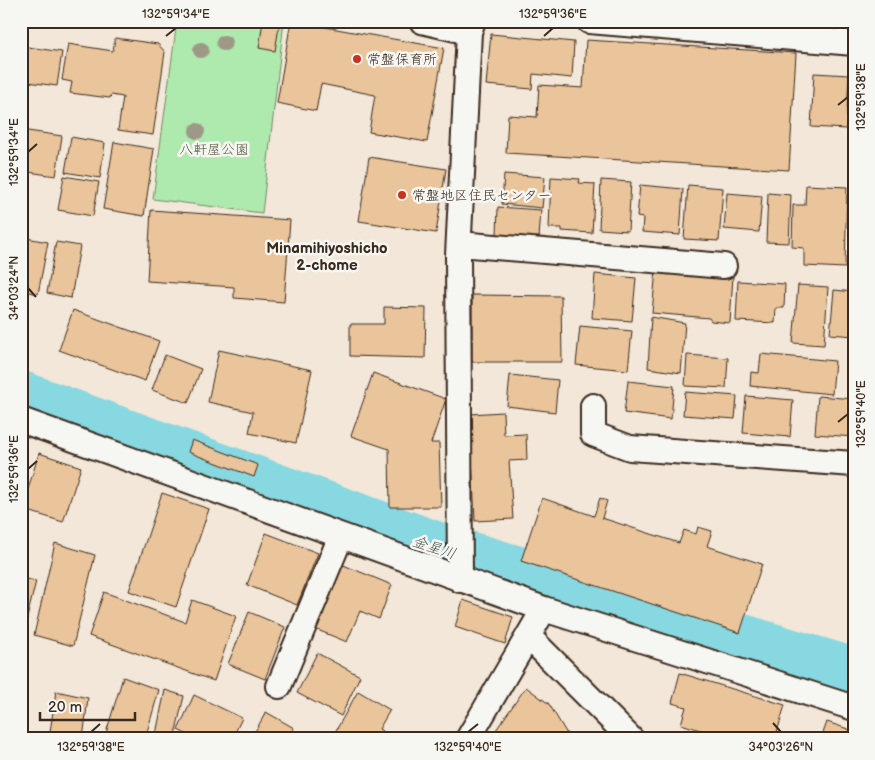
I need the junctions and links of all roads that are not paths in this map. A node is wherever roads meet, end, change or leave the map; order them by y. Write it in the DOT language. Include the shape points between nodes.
graph roads {
  1 [pos="422,21"];
  2 [pos="589,21"];
  3 [pos="471,27"];
  4 [pos="854,43"];
  5 [pos="459,244"];
  6 [pos="724,266"];
  7 [pos="593,406"];
  8 [pos="21,420"];
  9 [pos="854,464"];
  10 [pos="341,536"];
  11 [pos="460,580"];
  12 [pos="544,610"];
  13 [pos="529,637"];
  14 [pos="279,686"];
  15 [pos="854,708"];
  16 [pos="468,739"];
  17 [pos="631,739"];
  1 -- 3 [label="street"];
  2 -- 4 [label="street"];
  3 -- 5 [label="street"];
  5 -- 6 [label="street"];
  5 -- 11 [label="street"];
  7 -- 9 [label="street" via="593,434 630,448"];
  8 -- 10 [label="street"];
  10 -- 11 [label="street"];
  10 -- 14 [label="street"];
  11 -- 12 [label="street"];
  12 -- 13 [label="street"];
  12 -- 15 [label="street"];
  13 -- 16 [label="street"];
  13 -- 17 [label="street"];
}
